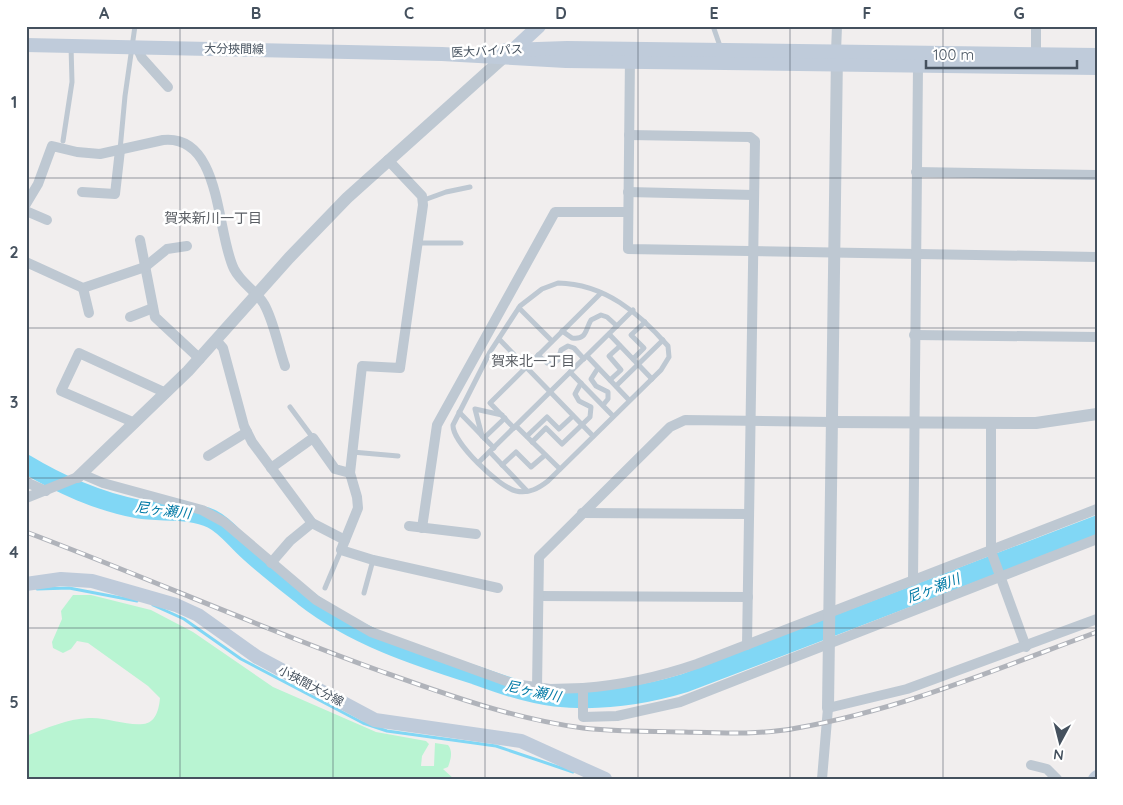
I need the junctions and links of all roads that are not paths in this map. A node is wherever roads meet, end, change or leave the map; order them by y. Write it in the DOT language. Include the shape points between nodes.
graph roads {
  1 [pos="135,26"];
  2 [pos="539,26"];
  3 [pos="714,26"];
  4 [pos="837,26"];
  5 [pos="1036,26"];
  6 [pos="26,45"];
  7 [pos="71,46"];
  8 [pos="134,47"];
  9 [pos="722,50"];
  10 [pos="442,54"];
  11 [pos="508,54"];
  12 [pos="1036,54"];
  13 [pos="1097,55"];
  14 [pos="630,56"];
  15 [pos="837,58"];
  16 [pos="918,66"];
  17 [pos="1097,68"];
  18 [pos="168,87"];
  19 [pos="629,135"];
  20 [pos="63,141"];
  21 [pos="120,150"];
  22 [pos="388,160"];
  23 [pos="916,172"];
  24 [pos="1097,175"];
  25 [pos="470,187"];
  26 [pos="82,192"];
  27 [pos="628,192"];
  28 [pos="754,195"];
  29 [pos="424,200"];
  30 [pos="26,204"];
  31 [pos="26,210"];
  32 [pos="628,212"];
  33 [pos="47,220"];
  34 [pos="140,240"];
  35 [pos="461,242"];
  36 [pos="418,243"];
  37 [pos="187,246"];
  38 [pos="753,251"];
  39 [pos="834,252"];
  40 [pos="915,254"];
  41 [pos="1097,257"];
  42 [pos="26,262"];
  43 [pos="145,267"];
  44 [pos="83,288"];
  45 [pos="600,293"];
  46 [pos="256,295"];
  47 [pos="153,308"];
  48 [pos="519,308"];
  49 [pos="633,310"];
  50 [pos="89,313"];
  51 [pos="130,317"];
  52 [pos="645,322"];
  53 [pos="617,326"];
  54 [pos="562,331"];
  55 [pos="609,334"];
  56 [pos="914,335"];
  57 [pos="1097,337"];
  58 [pos="498,339"];
  59 [pos="216,340"];
  60 [pos="663,340"];
  61 [pos="552,342"];
  62 [pos="620,346"];
  63 [pos="538,355"];
  64 [pos="586,357"];
  65 [pos="200,359"];
  66 [pos="633,359"];
  67 [pos="638,364"];
  68 [pos="285,366"];
  69 [pos="526,367"];
  70 [pos="598,368"];
  71 [pos="570,372"];
  72 [pos="652,378"];
  73 [pos="610,380"];
  74 [pos="582,383"];
  75 [pos="616,386"];
  76 [pos="166,393"];
  77 [pos="551,393"];
  78 [pos="629,400"];
  79 [pos="603,405"];
  80 [pos="290,407"];
  81 [pos="459,412"];
  82 [pos="1097,414"];
  83 [pos="573,416"];
  84 [pos="614,416"];
  85 [pos="504,417"];
  86 [pos="750,421"];
  87 [pos="832,422"];
  88 [pos="135,423"];
  89 [pos="914,423"];
  90 [pos="991,423"];
  91 [pos="582,425"];
  92 [pos="515,427"];
  93 [pos="247,432"];
  94 [pos="527,436"];
  95 [pos="593,436"];
  96 [pos="483,437"];
  97 [pos="313,438"];
  98 [pos="532,442"];
  99 [pos="492,450"];
  100 [pos="352,452"];
  101 [pos="545,454"];
  102 [pos="208,456"];
  103 [pos="398,456"];
  104 [pos="479,462"];
  105 [pos="502,465"];
  106 [pos="271,468"];
  107 [pos="560,469"];
  108 [pos="350,473"];
  109 [pos="80,475"];
  110 [pos="26,482"];
  111 [pos="48,490"];
  112 [pos="528,491"];
  113 [pos="26,498"];
  114 [pos="1097,508"];
  115 [pos="582,513"];
  116 [pos="749,514"];
  117 [pos="312,523"];
  118 [pos="409,526"];
  119 [pos="422,528"];
  120 [pos="476,534"];
  121 [pos="1097,539"];
  122 [pos="345,540"];
  123 [pos="340,550"];
  124 [pos="991,551"];
  125 [pos="373,560"];
  126 [pos="271,563"];
  127 [pos="1000,576"];
  128 [pos="913,581"];
  129 [pos="26,584"];
  130 [pos="324,588"];
  131 [pos="498,588"];
  132 [pos="364,592"];
  133 [pos="539,596"];
  134 [pos="748,598"];
  135 [pos="830,615"];
  136 [pos="1097,619"];
  137 [pos="829,640"];
  138 [pos="747,645"];
  139 [pos="1026,646"];
  140 [pos="537,688"];
  141 [pos="583,692"];
  142 [pos="828,708"];
  143 [pos="1031,765"];
  144 [pos="605,779"];
  145 [pos="822,779"];
  146 [pos="1057,779"];
  1 -- 8 [label="lane"];
  2 -- 11 [label="main road"];
  3 -- 9 [label="lane"];
  4 -- 15 [label="street"];
  5 -- 12 [label="street"];
  6 -- 7 [label="main road, 大分挾間線"];
  7 -- 8 [label="main road, 大分挾間線"];
  7 -- 20 [label="lane" via="72,82"];
  8 -- 10 [label="main road, 大分挾間線"];
  8 -- 18 [label="street"];
  8 -- 21 [label="lane"];
  9 -- 14 [label="main road, 医大バイパス"];
  9 -- 15 [label="main road, 医大バイパス"];
  10 -- 11 [label="main road, 医大バイパス"];
  11 -- 14 [label="main road, 医大バイパス"];
  11 -- 22 [label="street"];
  12 -- 13 [label="main road, 医大バイパス"];
  12 -- 15 [label="main road, 医大バイパス"];
  14 -- 15 [label="main road, 医大バイパス"];
  14 -- 19 [label="street"];
  15 -- 16 [label="main road, 医大バイパス"];
  15 -- 39 [label="street"];
  16 -- 17 [label="main road, 医大バイパス"];
  16 -- 23 [label="street"];
  19 -- 27 [label="street"];
  19 -- 28 [label="street" via="750,137 755,141"];
  21 -- 26 [label="street" via="115,194"];
  21 -- 30 [label="street" via="90,154 50,147 43,174"];
  21 -- 46 [label="street" via="173,139 196,150 214,192 234,271"];
  22 -- 29 [label="street"];
  22 -- 46 [label="street" via="324,221"];
  23 -- 24 [label="street"];
  23 -- 40 [label="street"];
  25 -- 29 [label="lane"];
  27 -- 28 [label="street"];
  27 -- 32 [label="street"];
  28 -- 38 [label="street"];
  29 -- 36 [label="street"];
  31 -- 33 [label="street"];
  32 -- 38 [label="street" via="628,249"];
  32 -- 119 [label="street" via="554,212 438,425"];
  34 -- 43 [label="street"];
  35 -- 36 [label="lane"];
  36 -- 100 [label="street" via="400,368 362,366"];
  37 -- 43 [label="street" via="166,250"];
  38 -- 39 [label="street"];
  38 -- 86 [label="street"];
  39 -- 40 [label="street"];
  39 -- 87 [label="street"];
  40 -- 41 [label="street"];
  40 -- 56 [label="street"];
  42 -- 44 [label="street"];
  43 -- 44 [label="street"];
  43 -- 47 [label="street"];
  44 -- 50 [label="street"];
  45 -- 48 [label="lane" via="558,283 542,289"];
  45 -- 49 [label="lane"];
  45 -- 54 [label="lane"];
  46 -- 59 [label="street"];
  46 -- 68 [label="street" via="266,310"];
  47 -- 51 [label="street"];
  47 -- 65 [label="street" via="157,320"];
  48 -- 58 [label="lane"];
  48 -- 61 [label="lane"];
  49 -- 52 [label="lane"];
  49 -- 53 [label="lane"];
  52 -- 60 [label="lane"];
  52 -- 66 [label="lane" via="631,335 644,348"];
  53 -- 54 [label="lane" via="600,315 591,320 587,333 582,337 572,338"];
  53 -- 55 [label="lane"];
  54 -- 61 [label="lane"];
  55 -- 62 [label="lane"];
  55 -- 64 [label="lane"];
  56 -- 57 [label="street"];
  56 -- 89 [label="street"];
  58 -- 69 [label="lane"];
  58 -- 81 [label="lane"];
  59 -- 65 [label="street"];
  59 -- 93 [label="street" via="223,348"];
  60 -- 67 [label="lane"];
  60 -- 72 [label="lane" via="668,346 669,357"];
  61 -- 63 [label="lane"];
  62 -- 66 [label="lane"];
  62 -- 73 [label="lane" via="609,356 621,370"];
  63 -- 64 [label="lane" via="553,364 559,359 561,350 568,346"];
  63 -- 69 [label="lane"];
  64 -- 70 [label="lane"];
  64 -- 71 [label="lane"];
  65 -- 76 [label="street"];
  66 -- 67 [label="lane"];
  67 -- 72 [label="lane"];
  67 -- 75 [label="lane"];
  69 -- 77 [label="lane"];
  69 -- 85 [label="lane" via="490,403"];
  70 -- 73 [label="lane"];
  70 -- 79 [label="lane" via="591,379 596,386 608,392 608,399"];
  71 -- 74 [label="lane"];
  71 -- 77 [label="lane"];
  72 -- 78 [label="lane"];
  73 -- 75 [label="lane"];
  74 -- 79 [label="lane"];
  74 -- 91 [label="lane" via="576,390 576,396 579,401 589,404 592,410"];
  75 -- 78 [label="lane"];
  76 -- 88 [label="street"];
  76 -- 88 [label="street" via="78,353 61,391"];
  77 -- 83 [label="lane"];
  77 -- 92 [label="lane"];
  78 -- 84 [label="lane"];
  79 -- 84 [label="lane"];
  80 -- 97 [label="lane"];
  81 -- 96 [label="lane"];
  81 -- 104 [label="lane" via="454,435"];
  82 -- 90 [label="street" via="1061,421"];
  83 -- 91 [label="lane"];
  83 -- 94 [label="lane" via="559,429 547,417"];
  84 -- 95 [label="lane"];
  85 -- 92 [label="lane"];
  85 -- 96 [label="lane"];
  85 -- 96 [label="lane" via="475,409"];
  86 -- 87 [label="street"];
  86 -- 115 [label="street" via="685,420 673,424"];
  86 -- 116 [label="street"];
  87 -- 89 [label="street"];
  87 -- 135 [label="street"];
  88 -- 109 [label="street"];
  89 -- 90 [label="street"];
  89 -- 128 [label="street"];
  90 -- 124 [label="street"];
  91 -- 95 [label="lane"];
  91 -- 98 [label="lane" via="562,444 546,428"];
  92 -- 94 [label="lane"];
  92 -- 99 [label="lane"];
  93 -- 102 [label="street"];
  93 -- 106 [label="street"];
  94 -- 98 [label="lane"];
  95 -- 107 [label="lane"];
  96 -- 99 [label="lane"];
  97 -- 106 [label="street"];
  97 -- 108 [label="street" via="335,468"];
  98 -- 101 [label="lane"];
  99 -- 104 [label="lane"];
  99 -- 105 [label="lane"];
  100 -- 103 [label="lane"];
  100 -- 108 [label="street"];
  101 -- 105 [label="lane" via="531,467 516,452"];
  101 -- 107 [label="lane"];
  104 -- 112 [label="lane" via="504,486 518,492"];
  105 -- 112 [label="lane"];
  106 -- 117 [label="street"];
  107 -- 112 [label="lane" via="539,487"];
  108 -- 122 [label="street" via="358,508"];
  109 -- 111 [label="street"];
  109 -- 126 [label="street" via="202,510 224,522"];
  110 -- 111 [label="street"];
  111 -- 113 [label="street"];
  114 -- 124 [label="street"];
  115 -- 116 [label="street"];
  115 -- 133 [label="street" via="539,557"];
  116 -- 134 [label="street"];
  117 -- 122 [label="street"];
  117 -- 126 [label="street"];
  118 -- 119 [label="street"];
  119 -- 120 [label="street"];
  121 -- 127 [label="street"];
  122 -- 123 [label="street"];
  123 -- 125 [label="street"];
  123 -- 130 [label="lane"];
  124 -- 127 [label="street"];
  124 -- 128 [label="street"];
  125 -- 131 [label="street"];
  125 -- 132 [label="lane"];
  126 -- 140 [label="street" via="316,600 371,632 501,680"];
  127 -- 137 [label="street"];
  127 -- 139 [label="street"];
  128 -- 135 [label="street"];
  129 -- 144 [label="main road, 小挾間大分線" via="61,579 92,581 176,605 198,615 257,657 375,720 521,741"];
  133 -- 134 [label="street"];
  133 -- 140 [label="street"];
  134 -- 138 [label="street"];
  135 -- 137 [label="street"];
  135 -- 138 [label="street"];
  136 -- 139 [label="street"];
  137 -- 141 [label="street" via="680,702 617,716 583,717"];
  137 -- 142 [label="street"];
  138 -- 141 [label="street" via="646,680"];
  139 -- 142 [label="street" via="907,689"];
  140 -- 141 [label="street"];
  142 -- 145 [label="street"];
  143 -- 146 [label="street" via="1047,769"];
}
